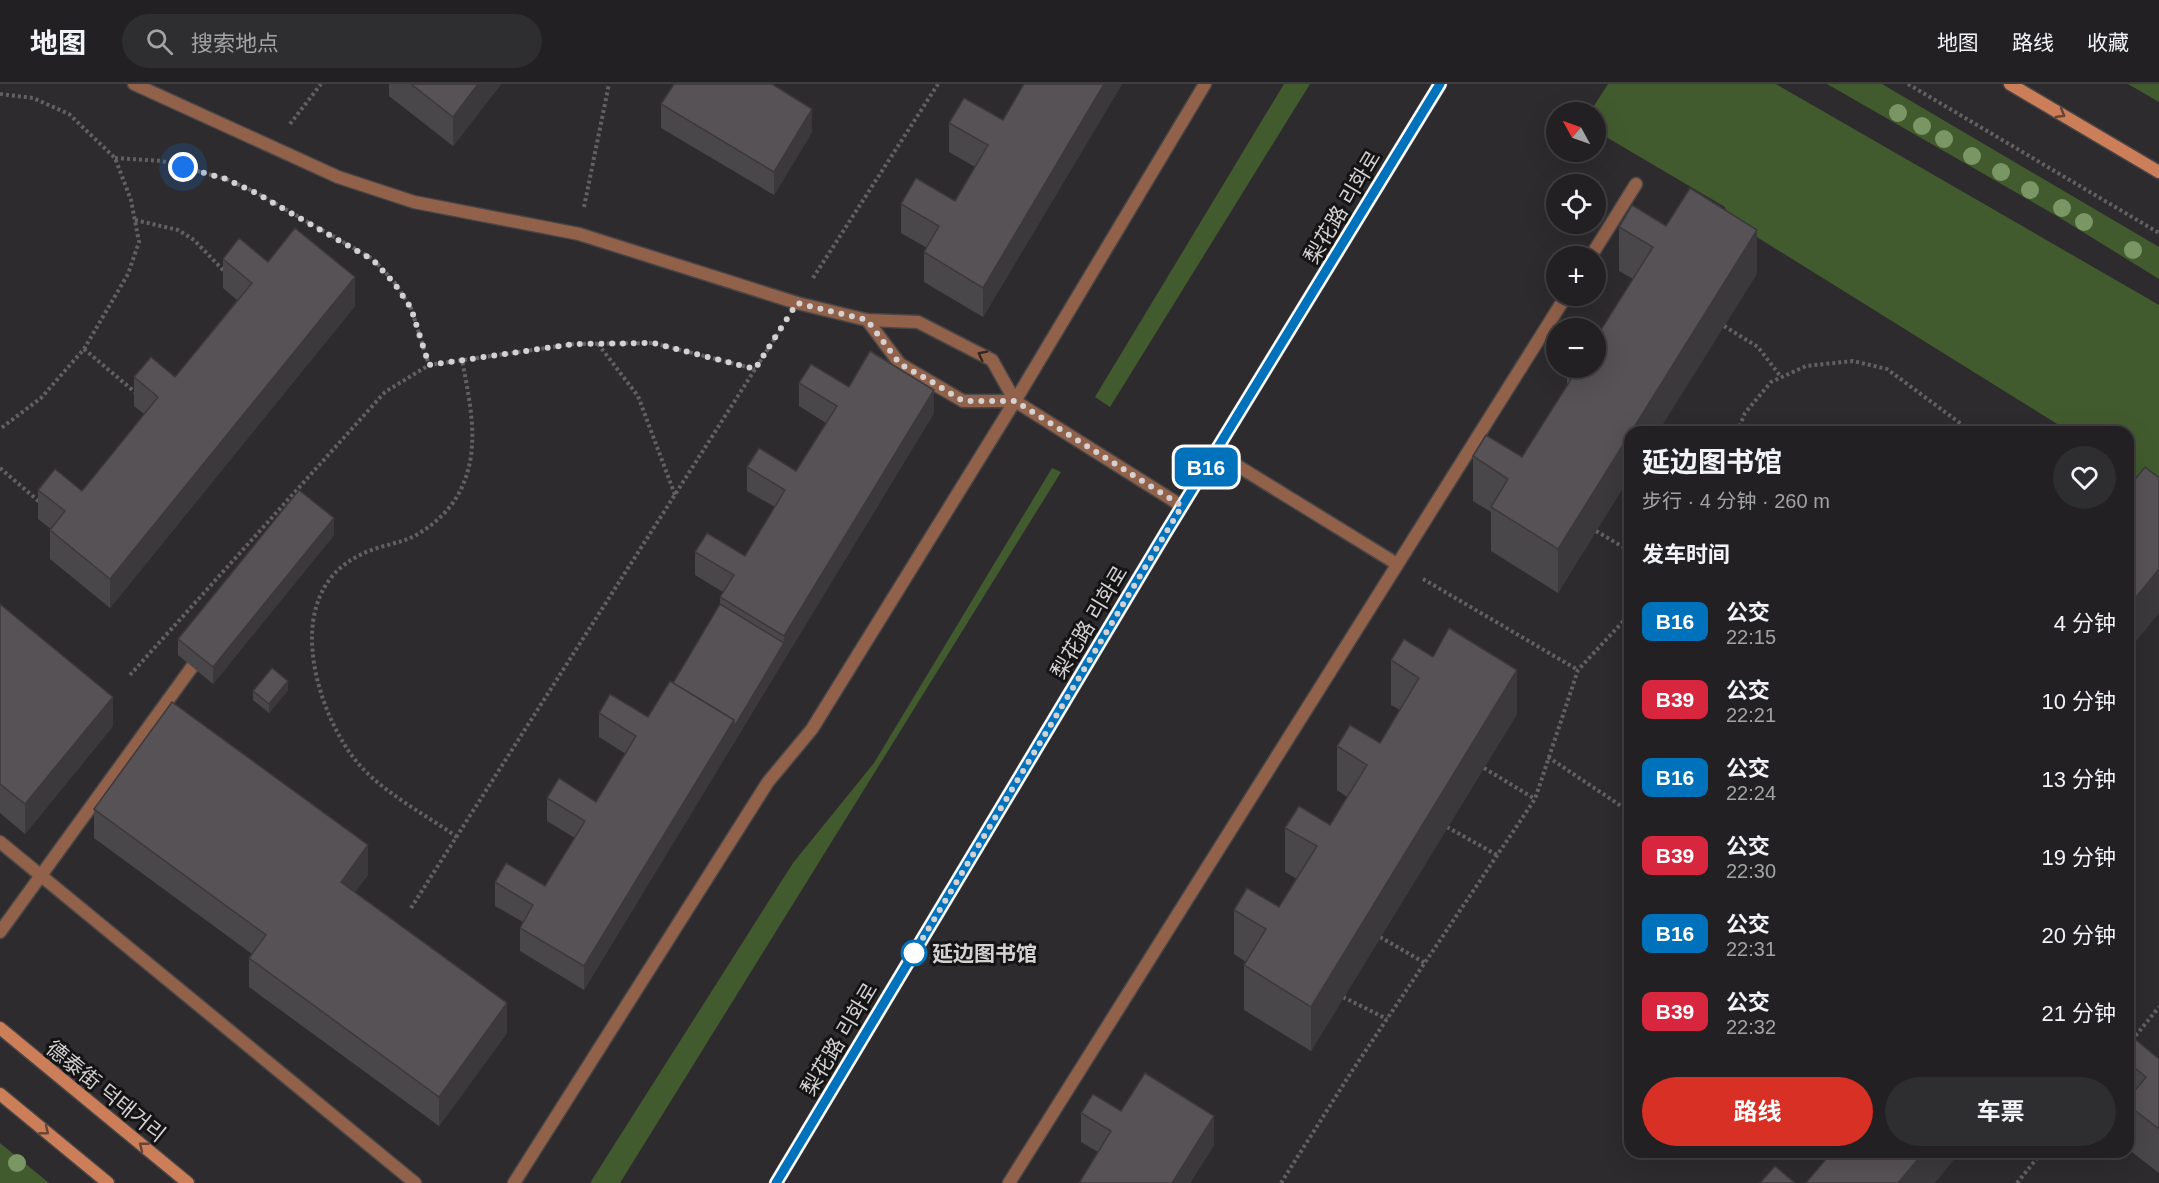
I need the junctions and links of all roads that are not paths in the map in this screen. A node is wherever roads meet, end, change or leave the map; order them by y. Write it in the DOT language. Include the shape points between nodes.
graph roads {
  1 [pos="134,84"];
  2 [pos="1205,84"];
  3 [pos="1440,84"];
  4 [pos="2010,84"];
  5 [pos="2159,172"];
  6 [pos="1636,184"];
  7 [pos="1597,246"];
  8 [pos="1560,306"];
  9 [pos="867,320"];
  10 [pos="1015,401"];
  11 [pos="1215,452"];
  12 [pos="1182,506"];
  13 [pos="1398,564"];
  14 [pos="192,667"];
  15 [pos="0,842"];
  16 [pos="41,876"];
  17 [pos="0,932"];
  18 [pos="0,1028"];
  19 [pos="0,1094"];
  20 [pos="108,1183"];
  21 [pos="188,1183"];
  22 [pos="415,1183"];
  23 [pos="514,1183"];
  24 [pos="776,1183"];
  25 [pos="1009,1183"];
  1 -- 9 [label="lane" via="338,177 414,202 579,234 797,303"];
  2 -- 10 [label="lane"];
  3 -- 11 [label="street, 梨花路 리화로"];
  4 -- 5 [label="street, one-way"];
  6 -- 7 [label="lane"];
  8 -- 13 [label="lane"];
  9 -- 10 [label="lane" via="900,364 963,401"];
  10 -- 9 [label="lane, one-way" via="992,360 918,322"];
  10 -- 12 [label="lane"];
  10 -- 23 [label="lane" via="812,729 768,782"];
  11 -- 12 [label="street, 梨花路 리화로"];
  11 -- 13 [label="lane"];
  12 -- 24 [label="street, 梨花路 리화로"];
  13 -- 25 [label="lane"];
  14 -- 16 [label="lane"];
  15 -- 16 [label="lane"];
  16 -- 17 [label="lane"];
  16 -- 22 [label="lane"];
  21 -- 18 [label="street, 德泰街 덕태거리, one-way"];
  19 -- 20 [label="street, one-way"];
}
